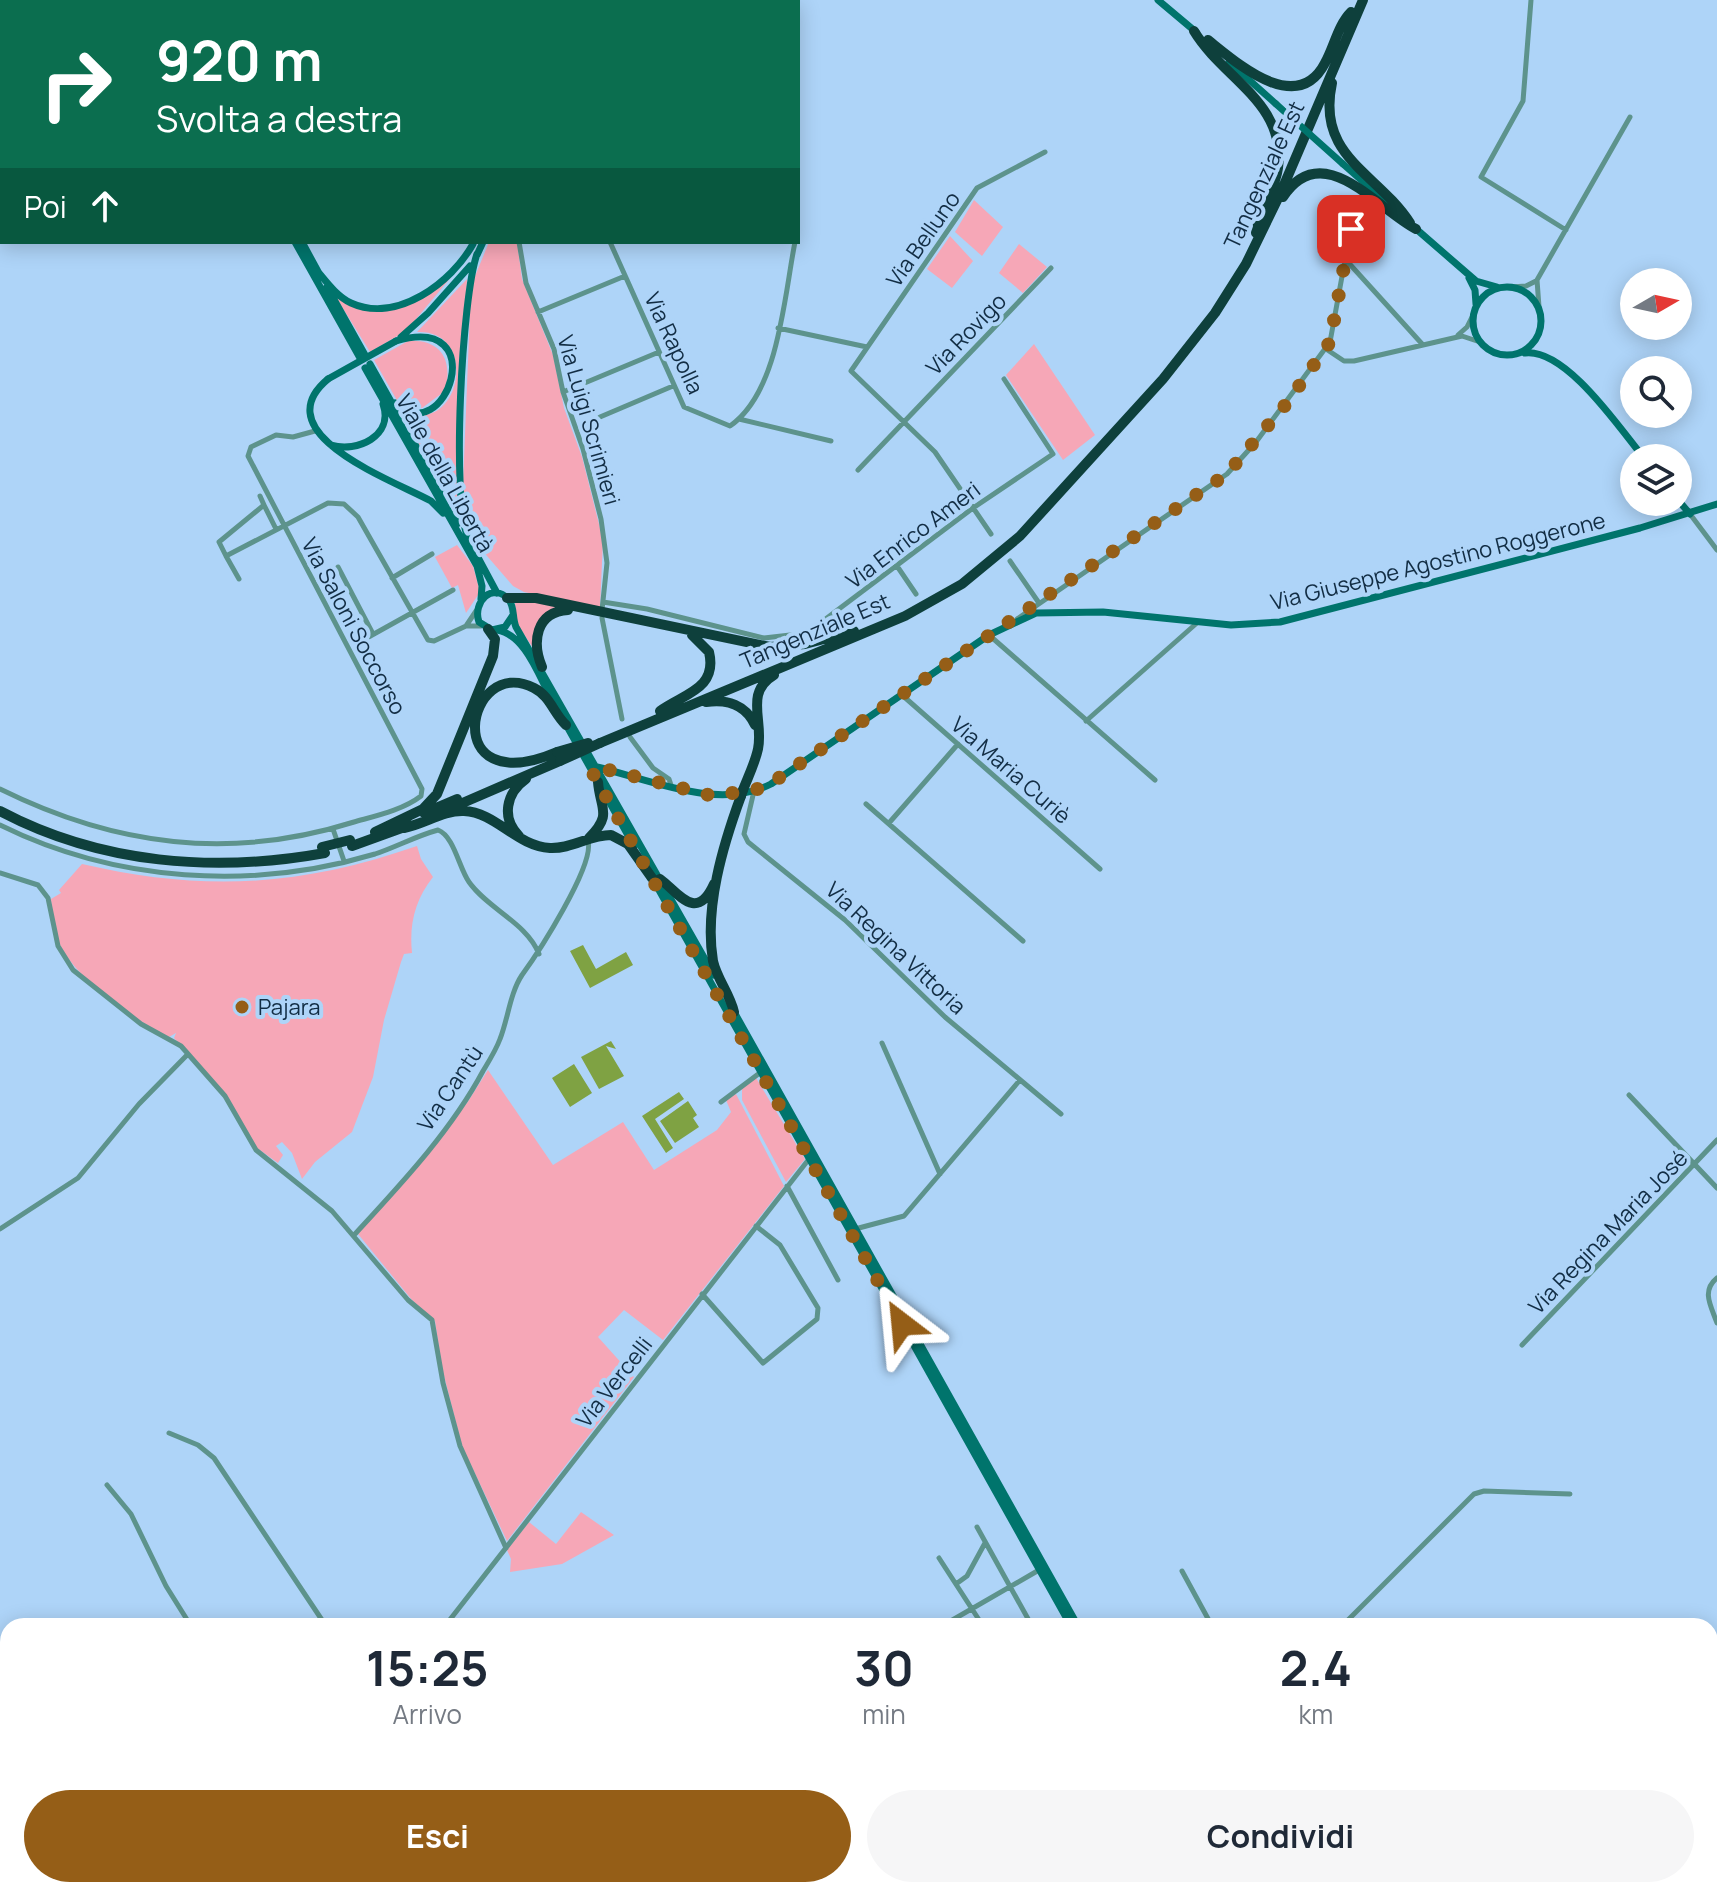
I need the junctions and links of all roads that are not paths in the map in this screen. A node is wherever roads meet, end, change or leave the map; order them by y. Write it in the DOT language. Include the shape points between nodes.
graph roads {
  1 [pos="1159,0"];
  2 [pos="1356,0"];
  3 [pos="1363,0"];
  4 [pos="1531,0"];
  5 [pos="1352,18"];
  6 [pos="1193,30"];
  7 [pos="1630,117"];
  8 [pos="1045,152"];
  9 [pos="1356,200"];
  10 [pos="1413,226"];
  11 [pos="1566,230"];
  12 [pos="1256,238"];
  13 [pos="296,244"];
  14 [pos="303,244"];
  15 [pos="473,244"];
  16 [pos="473,244"];
  17 [pos="482,244"];
  18 [pos="519,244"];
  19 [pos="611,244"];
  20 [pos="795,244"];
  21 [pos="477,254"];
  22 [pos="1345,259"];
  23 [pos="1051,268"];
  24 [pos="1463,270"];
  25 [pos="319,273"];
  26 [pos="625,276"];
  27 [pos="1537,280"];
  28 [pos="1511,287"];
  29 [pos="1500,288"];
  30 [pos="443,297"];
  31 [pos="1539,307"];
  32 [pos="1475,310"];
  33 [pos="538,312"];
  34 [pos="778,328"];
  35 [pos="1540,333"];
  36 [pos="1454,337"];
  37 [pos="396,341"];
  38 [pos="1480,342"];
  39 [pos="1423,345"];
  40 [pos="867,347"];
  41 [pos="1326,349"];
  42 [pos="659,352"];
  43 [pos="1515,355"];
  44 [pos="1547,358"];
  45 [pos="368,366"];
  46 [pos="1004,379"];
  47 [pos="673,386"];
  48 [pos="563,392"];
  49 [pos="600,417"];
  50 [pos="739,419"];
  51 [pos="905,422"];
  52 [pos="315,431"];
  53 [pos="322,440"];
  54 [pos="831,441"];
  55 [pos="1633,444"];
  56 [pos="858,470"];
  57 [pos="260,496"];
  58 [pos="1717,504"];
  59 [pos="264,505"];
  60 [pos="973,508"];
  61 [pos="1692,513"];
  62 [pos="1682,516"];
  63 [pos="1692,516"];
  64 [pos="284,525"];
  65 [pos="276,529"];
  66 [pos="991,534"];
  67 [pos="468,538"];
  68 [pos="1717,550"];
  69 [pos="432,554"];
  70 [pos="471,555"];
  71 [pos="226,556"];
  72 [pos="1010,561"];
  73 [pos="897,566"];
  74 [pos="338,567"];
  75 [pos="392,578"];
  76 [pos="239,579"];
  77 [pos="453,590"];
  78 [pos="916,594"];
  79 [pos="502,596"];
  80 [pos="480,600"];
  81 [pos="603,602"];
  82 [pos="1039,603"];
  83 [pos="476,610"];
  84 [pos="411,612"];
  85 [pos="599,614"];
  86 [pos="513,615"];
  87 [pos="1013,622"];
  88 [pos="1198,622"];
  89 [pos="466,626"];
  90 [pos="489,628"];
  91 [pos="674,629"];
  92 [pos="854,631"];
  93 [pos="373,634"];
  94 [pos="989,635"];
  95 [pos="356,644"];
  96 [pos="807,657"];
  97 [pos="542,667"];
  98 [pos="902,695"];
  99 [pos="661,714"];
  100 [pos="622,719"];
  101 [pos="1086,721"];
  102 [pos="566,725"];
  103 [pos="630,737"];
  104 [pos="759,737"];
  105 [pos="958,744"];
  106 [pos="559,758"];
  107 [pos="594,768"];
  108 [pos="622,774"];
  109 [pos="1155,780"];
  110 [pos="598,782"];
  111 [pos="671,785"];
  112 [pos="0,789"];
  113 [pos="746,792"];
  114 [pos="613,794"];
  115 [pos="0,804"];
  116 [pos="866,804"];
  117 [pos="0,811"];
  118 [pos="889,823"];
  119 [pos="0,825"];
  120 [pos="404,828"];
  121 [pos="333,829"];
  122 [pos="375,832"];
  123 [pos="584,841"];
  124 [pos="351,843"];
  125 [pos="535,846"];
  126 [pos="323,850"];
  127 [pos="344,861"];
  128 [pos="1100,869"];
  129 [pos="719,871"];
  130 [pos="0,873"];
  131 [pos="656,878"];
  132 [pos="549,936"];
  133 [pos="532,940"];
  134 [pos="1023,941"];
  135 [pos="539,954"];
  136 [pos="734,1012"];
  137 [pos="882,1043"];
  138 [pos="188,1054"];
  139 [pos="761,1072"];
  140 [pos="1020,1080"];
  141 [pos="1629,1095"];
  142 [pos="721,1102"];
  143 [pos="1061,1114"];
  144 [pos="1717,1140"];
  145 [pos="810,1159"];
  146 [pos="1694,1164"];
  147 [pos="940,1174"];
  148 [pos="787,1186"];
  149 [pos="1717,1188"];
  150 [pos="756,1226"];
  151 [pos="0,1229"];
  152 [pos="855,1229"];
  153 [pos="355,1234"];
  154 [pos="1717,1278"];
  155 [pos="838,1280"];
  156 [pos="702,1294"];
  157 [pos="1717,1323"];
  158 [pos="1522,1345"];
  159 [pos="169,1433"];
  160 [pos="107,1485"];
  161 [pos="1570,1494"];
  162 [pos="977,1527"];
  163 [pos="985,1542"];
  164 [pos="506,1548"];
  165 [pos="939,1558"];
  166 [pos="1039,1570"];
  167 [pos="1182,1571"];
  168 [pos="956,1584"];
  169 [pos="1009,1586"];
  170 [pos="972,1608"];
  171 [pos="186,1618"];
  172 [pos="321,1618"];
  173 [pos="451,1618"];
  174 [pos="955,1618"];
  175 [pos="978,1618"];
  176 [pos="1025,1618"];
  177 [pos="1066,1618"];
  178 [pos="1074,1618"];
  179 [pos="1208,1618"];
  180 [pos="1350,1618"];
  1 -- 6 [label="main road"];
  2 -- 5 [label="highway, Tangenziale Est"];
  3 -- 5 [label="highway, Tangenziale Est"];
  4 -- 11 [label="street" via="1523,101 1481,177"];
  5 -- 6 [label="highway" via="1319,73 1290,86 1267,82"];
  5 -- 10 [label="highway" via="1332,84 1331,123 1343,152"];
  5 -- 12 [label="highway, Tangenziale Est"];
  6 -- 10 [label="main road, bridge"];
  6 -- 12 [label="highway" via="1261,104 1276,132 1277,174"];
  7 -- 11 [label="street"];
  8 -- 40 [label="street, Via Belluno" via="977,188"];
  9 -- 22 [label="street"];
  10 -- 12 [label="highway" via="1344,179 1322,173 1288,189"];
  10 -- 24 [label="main road"];
  11 -- 27 [label="street"];
  12 -- 92 [label="highway, Tangenziale Est" via="1189,339 1014,534 930,596"];
  12 -- 96 [label="highway, Tangenziale Est" via="1215,313 1186,351 1020,536 934,601"];
  13 -- 25 [label="main road" via="362,357"];
  14 -- 25 [label="main road"];
  15 -- 25 [label="main road" via="438,285 386,306 350,302"];
  16 -- 30 [label="main road"];
  17 -- 21 [label="main road"];
  18 -- 33 [label="street, Via Luigi Scrimieri"];
  19 -- 26 [label="street, Via Rapolla"];
  20 -- 34 [label="street"];
  21 -- 30 [label="main road"];
  21 -- 67 [label="main road" via="467,293 459,473 459,511"];
  22 -- 39 [label="street"];
  22 -- 41 [label="street"];
  23 -- 51 [label="street, Via Rovigo"];
  24 -- 29 [label="main road" via="1481,284"];
  24 -- 32 [label="main road" via="1473,285"];
  26 -- 33 [label="street"];
  26 -- 42 [label="street, Via Rapolla"];
  27 -- 28 [label="street"];
  27 -- 31 [label="street"];
  28 -- 29 [label="main road"];
  28 -- 31 [label="main road"];
  29 -- 32 [label="main road" via="1485,295"];
  30 -- 37 [label="main road"];
  31 -- 35 [label="main road"];
  32 -- 36 [label="street" via="1464,331"];
  32 -- 38 [label="main road"];
  33 -- 48 [label="street, Via Luigi Scrimieri" via="554,349"];
  34 -- 40 [label="street"];
  34 -- 50 [label="street" via="767,376"];
  35 -- 43 [label="main road"];
  35 -- 44 [label="main road"];
  36 -- 38 [label="street" via="1466,335"];
  36 -- 39 [label="street"];
  37 -- 45 [label="main road" via="424,336 448,353 453,383 440,403 423,410 401,409"];
  37 -- 52 [label="main road, bridge" via="328,379 312,398"];
  38 -- 43 [label="main road" via="1497,354"];
  39 -- 41 [label="street" via="1354,361"];
  40 -- 51 [label="street, Via Belluno" via="851,371"];
  41 -- 82 [label="street" via="1227,474"];
  42 -- 47 [label="street, Via Rapolla"];
  42 -- 48 [label="street"];
  43 -- 44 [label="main road" via="1534,352"];
  44 -- 55 [label="main road" via="1584,385"];
  45 -- 53 [label="main road" via="385,411 382,428 355,448"];
  45 -- 67 [label="main road, Viale della Libertà"];
  45 -- 70 [label="main road, Viale della Libertà"];
  46 -- 60 [label="street, Via Enrico Ameri" via="1053,454"];
  47 -- 49 [label="street"];
  47 -- 50 [label="street, Via Rapolla" via="693,413 723,426"];
  48 -- 81 [label="street, Via Luigi Scrimieri" via="601,519 607,551"];
  50 -- 54 [label="street, Via Rapolla"];
  51 -- 56 [label="street, Via Rovigo"];
  51 -- 60 [label="street" via="935,452"];
  52 -- 53 [label="main road"];
  52 -- 64 [label="street, Via Saloni Soccorso" via="276,435 249,450"];
  53 -- 70 [label="main road" via="431,501"];
  57 -- 59 [label="street"];
  58 -- 61 [label="main road, Via Giuseppe Agostino Roggerone"];
  59 -- 65 [label="street"];
  59 -- 71 [label="street" via="219,542"];
  60 -- 66 [label="street"];
  60 -- 73 [label="street, Via Enrico Ameri"];
  62 -- 88 [label="main road, Via Giuseppe Agostino Roggerone" via="1280,622"];
  63 -- 68 [label="street"];
  64 -- 65 [label="street"];
  64 -- 75 [label="street" via="328,503 344,504 358,517"];
  64 -- 121 [label="street, Via Saloni Soccorso" via="422,792 418,799"];
  65 -- 71 [label="street"];
  67 -- 79 [label="main road, Viale della Libertà"];
  69 -- 75 [label="street"];
  70 -- 80 [label="main road, Viale della Libertà" via="481,579"];
  71 -- 76 [label="street"];
  72 -- 82 [label="street"];
  73 -- 78 [label="street"];
  73 -- 81 [label="street, Via Enrico Ameri" via="815,627 783,637 764,638"];
  74 -- 93 [label="street"];
  75 -- 84 [label="street"];
  77 -- 84 [label="street"];
  79 -- 80 [label="main road"];
  79 -- 85 [label="highway" via="536,598"];
  79 -- 86 [label="main road, Viale della Libertà"];
  80 -- 83 [label="main road"];
  81 -- 85 [label="street, Via Luigi Scrimieri"];
  82 -- 87 [label="street"];
  83 -- 89 [label="street"];
  83 -- 90 [label="main road"];
  84 -- 89 [label="street" via="430,641"];
  84 -- 93 [label="street"];
  85 -- 91 [label="highway"];
  85 -- 97 [label="highway" via="565,610 546,617 536,638"];
  85 -- 100 [label="street, Via Luigi Scrimieri"];
  86 -- 90 [label="main road" via="505,627"];
  86 -- 97 [label="main road, Viale della Libertà"];
  87 -- 88 [label="main road, Via Giuseppe Agostino Roggerone" via="1062,610"];
  87 -- 94 [label="main road, Via Giuseppe Agostino Roggerone"];
  88 -- 101 [label="street"];
  89 -- 90 [label="street"];
  90 -- 102 [label="main road" via="510,634 523,648"];
  90 -- 122 [label="highway" via="495,650 437,794 423,809"];
  91 -- 92 [label="highway" via="770,647"];
  91 -- 99 [label="highway" via="703,642 710,672 698,690"];
  92 -- 99 [label="highway, Tangenziale Est"];
  93 -- 95 [label="street"];
  94 -- 98 [label="main road, Via Giuseppe Agostino Roggerone"];
  94 -- 101 [label="street"];
  96 -- 99 [label="highway, Tangenziale Est"];
  96 -- 104 [label="highway" via="760,687"];
  97 -- 107 [label="main road, Viale della Libertà"];
  98 -- 105 [label="street, Via Maria Curiè"];
  98 -- 113 [label="main road, Via Giuseppe Agostino Roggerone" via="771,784"];
  99 -- 104 [label="highway" via="730,702 751,716"];
  99 -- 106 [label="highway, Tangenziale Est, bridge"];
  101 -- 109 [label="street"];
  102 -- 106 [label="highway" via="544,695 527,685 494,689 477,709 476,735 497,761 521,765"];
  102 -- 107 [label="main road"];
  103 -- 111 [label="street"];
  104 -- 113 [label="highway"];
  105 -- 118 [label="street"];
  105 -- 128 [label="street, Via Maria Curiè"];
  106 -- 120 [label="highway"];
  106 -- 122 [label="highway"];
  106 -- 125 [label="highway" via="523,781 508,805 510,825"];
  107 -- 108 [label="main road, Via Giuseppe Agostino Roggerone"];
  107 -- 110 [label="main road"];
  107 -- 114 [label="main road"];
  108 -- 111 [label="main road, Via Giuseppe Agostino Roggerone"];
  108 -- 114 [label="main road" via="613,781"];
  110 -- 123 [label="highway" via="603,820"];
  110 -- 131 [label="main road"];
  111 -- 113 [label="main road, Via Giuseppe Agostino Roggerone" via="713,796"];
  112 -- 121 [label="street" via="93,827 151,839 249,845"];
  113 -- 129 [label="highway"];
  113 -- 140 [label="street, Via Regina Vittoria" via="748,842 845,920 945,1017"];
  114 -- 131 [label="main road"];
  115 -- 126 [label="highway" via="69,834 166,856 236,858"];
  116 -- 118 [label="street"];
  117 -- 126 [label="highway" via="69,840 167,861 235,864"];
  118 -- 134 [label="street"];
  119 -- 127 [label="street" via="81,857 183,875 272,874"];
  120 -- 124 [label="highway"];
  120 -- 125 [label="highway" via="463,810"];
  121 -- 127 [label="street"];
  122 -- 124 [label="highway"];
  123 -- 125 [label="highway" via="558,848"];
  123 -- 131 [label="highway" via="603,835 623,839"];
  123 -- 132 [label="street, Via Cantù" via="586,858"];
  124 -- 126 [label="highway"];
  127 -- 133 [label="street" via="441,830 473,887"];
  129 -- 131 [label="highway" via="711,892 696,901 679,899"];
  129 -- 136 [label="highway" via="712,950"];
  130 -- 138 [label="street" via="43,890 53,934 73,970"];
  131 -- 136 [label="main road"];
  131 -- 139 [label="main road"];
  132 -- 133 [label="street"];
  132 -- 135 [label="street, Via Cantù"];
  133 -- 135 [label="street"];
  135 -- 153 [label="street, Via Cantù" via="521,976 500,1040 466,1100"];
  136 -- 152 [label="main road"];
  137 -- 147 [label="street"];
  138 -- 151 [label="street" via="78,1178"];
  138 -- 153 [label="street" via="225,1096 256,1150"];
  139 -- 142 [label="street"];
  139 -- 145 [label="main road"];
  140 -- 143 [label="street, Via Regina Vittoria"];
  140 -- 147 [label="street"];
  141 -- 146 [label="street"];
  144 -- 146 [label="street, Via Regina Maria José"];
  145 -- 148 [label="street, Via Vercelli"];
  145 -- 166 [label="main road"];
  146 -- 149 [label="street"];
  146 -- 158 [label="street, Via Regina Maria José"];
  147 -- 152 [label="street" via="904,1216"];
  148 -- 150 [label="street, Via Vercelli"];
  148 -- 155 [label="street"];
  150 -- 156 [label="street, Via Vercelli"];
  150 -- 156 [label="street" via="780,1245 818,1308 817,1319 763,1363"];
  152 -- 178 [label="main road"];
  153 -- 164 [label="street" via="434,1325 460,1446"];
  154 -- 157 [label="street" via="1707,1295"];
  156 -- 164 [label="street, Via Vercelli"];
  159 -- 172 [label="street" via="214,1458"];
  160 -- 171 [label="street" via="131,1514"];
  161 -- 180 [label="street" via="1474,1494"];
  162 -- 163 [label="street"];
  163 -- 168 [label="street" via="967,1576"];
  163 -- 169 [label="street"];
  164 -- 173 [label="street, Via Vercelli"];
  165 -- 168 [label="street"];
  166 -- 169 [label="street"];
  166 -- 177 [label="main road"];
  167 -- 179 [label="street"];
  168 -- 170 [label="street"];
  169 -- 170 [label="street"];
  169 -- 176 [label="street"];
  170 -- 174 [label="street"];
  170 -- 175 [label="street"];
}
